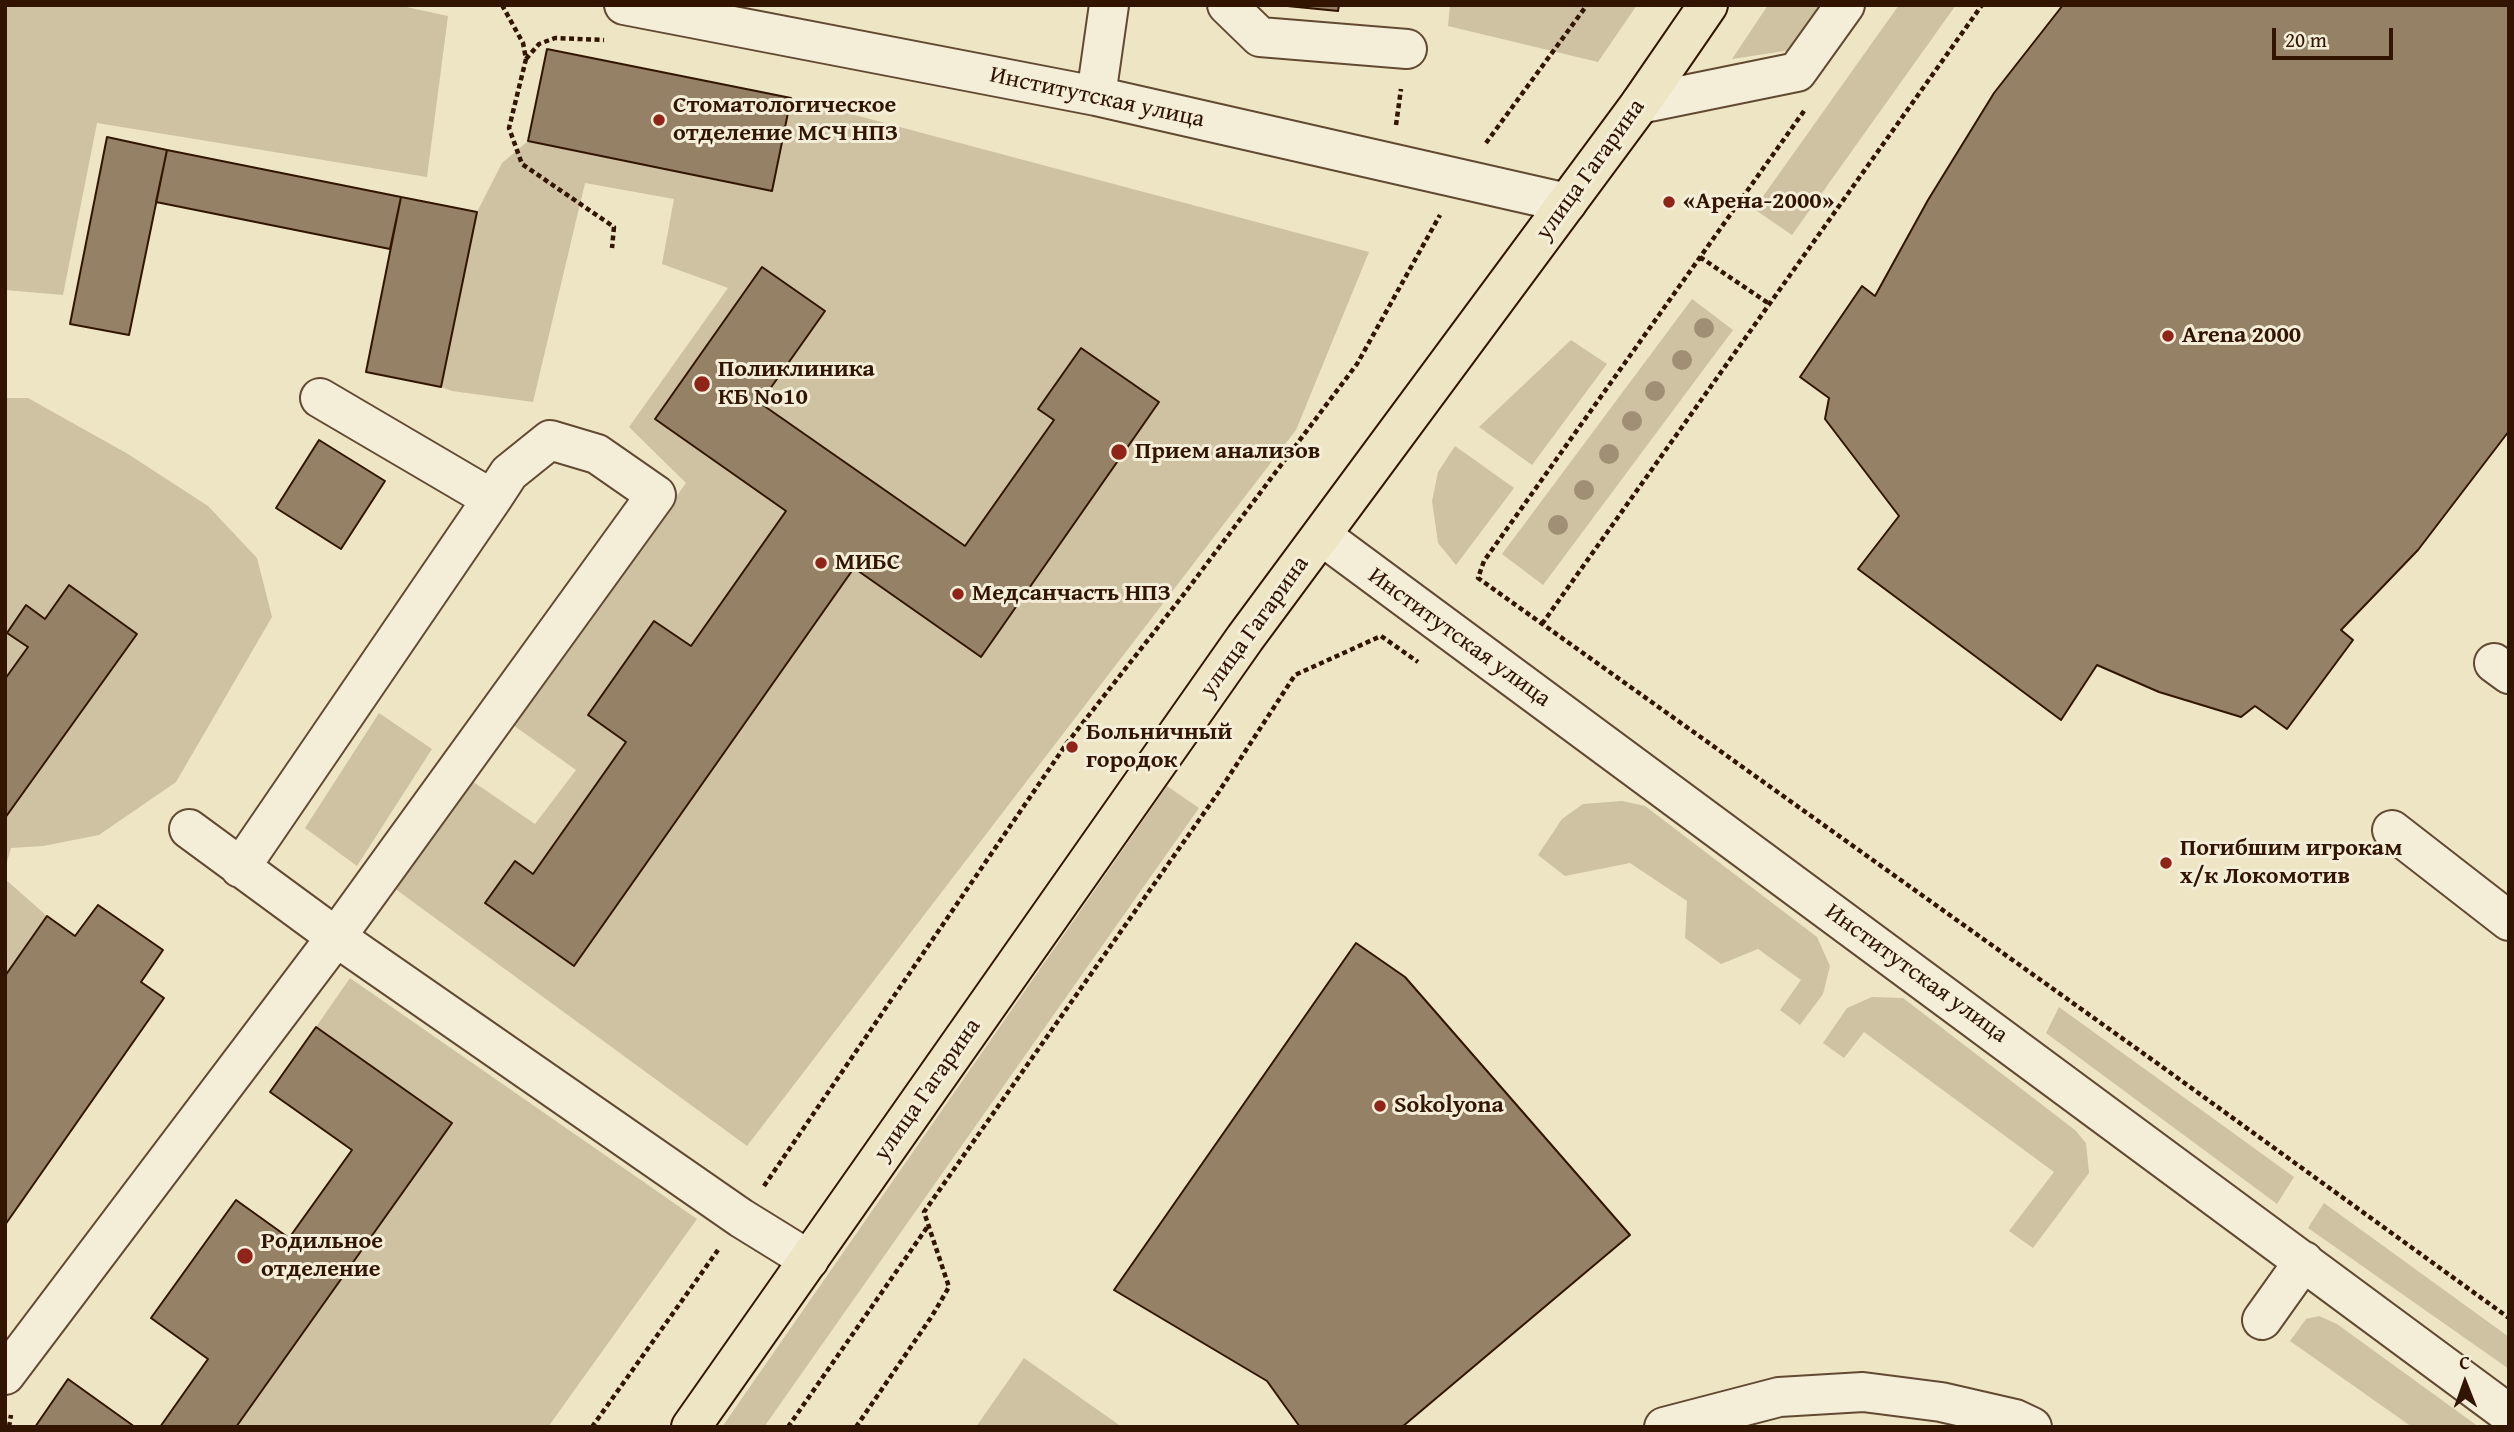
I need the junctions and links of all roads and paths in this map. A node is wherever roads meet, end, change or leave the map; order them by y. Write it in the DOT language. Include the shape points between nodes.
graph roads {
  1 [pos="502,5"];
  2 [pos="624,5"];
  3 [pos="1109,5"];
  4 [pos="1227,5"];
  5 [pos="1587,5"];
  6 [pos="1708,5"];
  7 [pos="1845,5"];
  8 [pos="1982,5"];
  9 [pos="667,9"];
  10 [pos="1407,49"];
  11 [pos="1096,96"];
  12 [pos="1640,104"];
  13 [pos="1810,104"];
  14 [pos="1390,161"];
  15 [pos="1460,177"];
  16 [pos="1567,203"];
  17 [pos="612,247"];
  18 [pos="1700,257"];
  19 [pos="1771,305"];
  20 [pos="320,398"];
  21 [pos="492,499"];
  22 [pos="1321,536"];
  23 [pos="1542,624"];
  24 [pos="1418,662"];
  25 [pos="189,828"];
  26 [pos="2392,830"];
  27 [pos="240,868"];
  28 [pos="2509,920"];
  29 [pos="336,937"];
  30 [pos="741,1218"];
  31 [pos="929,1226"];
  32 [pos="809,1260"];
  33 [pos="2305,1261"];
  34 [pos="2509,1318"];
  35 [pos="2262,1320"];
  36 [pos="5,1375"];
  37 [pos="2509,1414"];
  38 [pos="592,1427"];
  39 [pos="691,1427"];
  40 [pos="788,1427"];
  41 [pos="856,1427"];
  42 [pos="1664,1427"];
  43 [pos="2032,1427"];
  1 -- 17 [label="path" via="523,43 526,60 509,128 522,164 614,227"];
  2 -- 9 [label="street, Институтская улица"];
  3 -- 11 [label="street"];
  4 -- 10 [label="street" via="1260,37"];
  5 -- 15 [label="path"];
  6 -- 12 [label="main road, улица Гагарина"];
  7 -- 12 [label="street" via="1797,72"];
  8 -- 19 [label="path"];
  9 -- 11 [label="street, Институтская улица"];
  10 -- 14 [label="path"];
  11 -- 14 [label="street, Институтская улица"];
  12 -- 16 [label="main road, улица Гагарина"];
  13 -- 18 [label="path"];
  14 -- 15 [label="street, Институтская улица"];
  15 -- 16 [label="street, Институтская улица"];
  15 -- 30 [label="path" via="1357,364 1067,743"];
  16 -- 22 [label="main road, улица Гагарина"];
  18 -- 19 [label="path"];
  18 -- 23 [label="path" via="1485,561 1478,578"];
  19 -- 23 [label="path"];
  20 -- 21 [label="street"];
  21 -- 27 [label="street"];
  21 -- 29 [label="street" via="509,473 550,440 597,454 656,495"];
  22 -- 32 [label="main road, улица Гагарина"];
  22 -- 33 [label="street, Институтская улица"];
  23 -- 34 [label="path"];
  24 -- 31 [label="path" via="1381,636 1295,675 1218,793 924,1212"];
  25 -- 27 [label="street"];
  26 -- 28 [label="street"];
  27 -- 29 [label="street"];
  29 -- 30 [label="street"];
  29 -- 36 [label="street"];
  30 -- 32 [label="street"];
  30 -- 38 [label="path"];
  31 -- 40 [label="path"];
  31 -- 41 [label="path" via="948,1287"];
  32 -- 39 [label="main road, улица Гагарина"];
  33 -- 35 [label="street"];
  33 -- 37 [label="street, Институтская улица"];
  42 -- 43 [label="street" via="1779,1396 1863,1392 1941,1402"];
}
